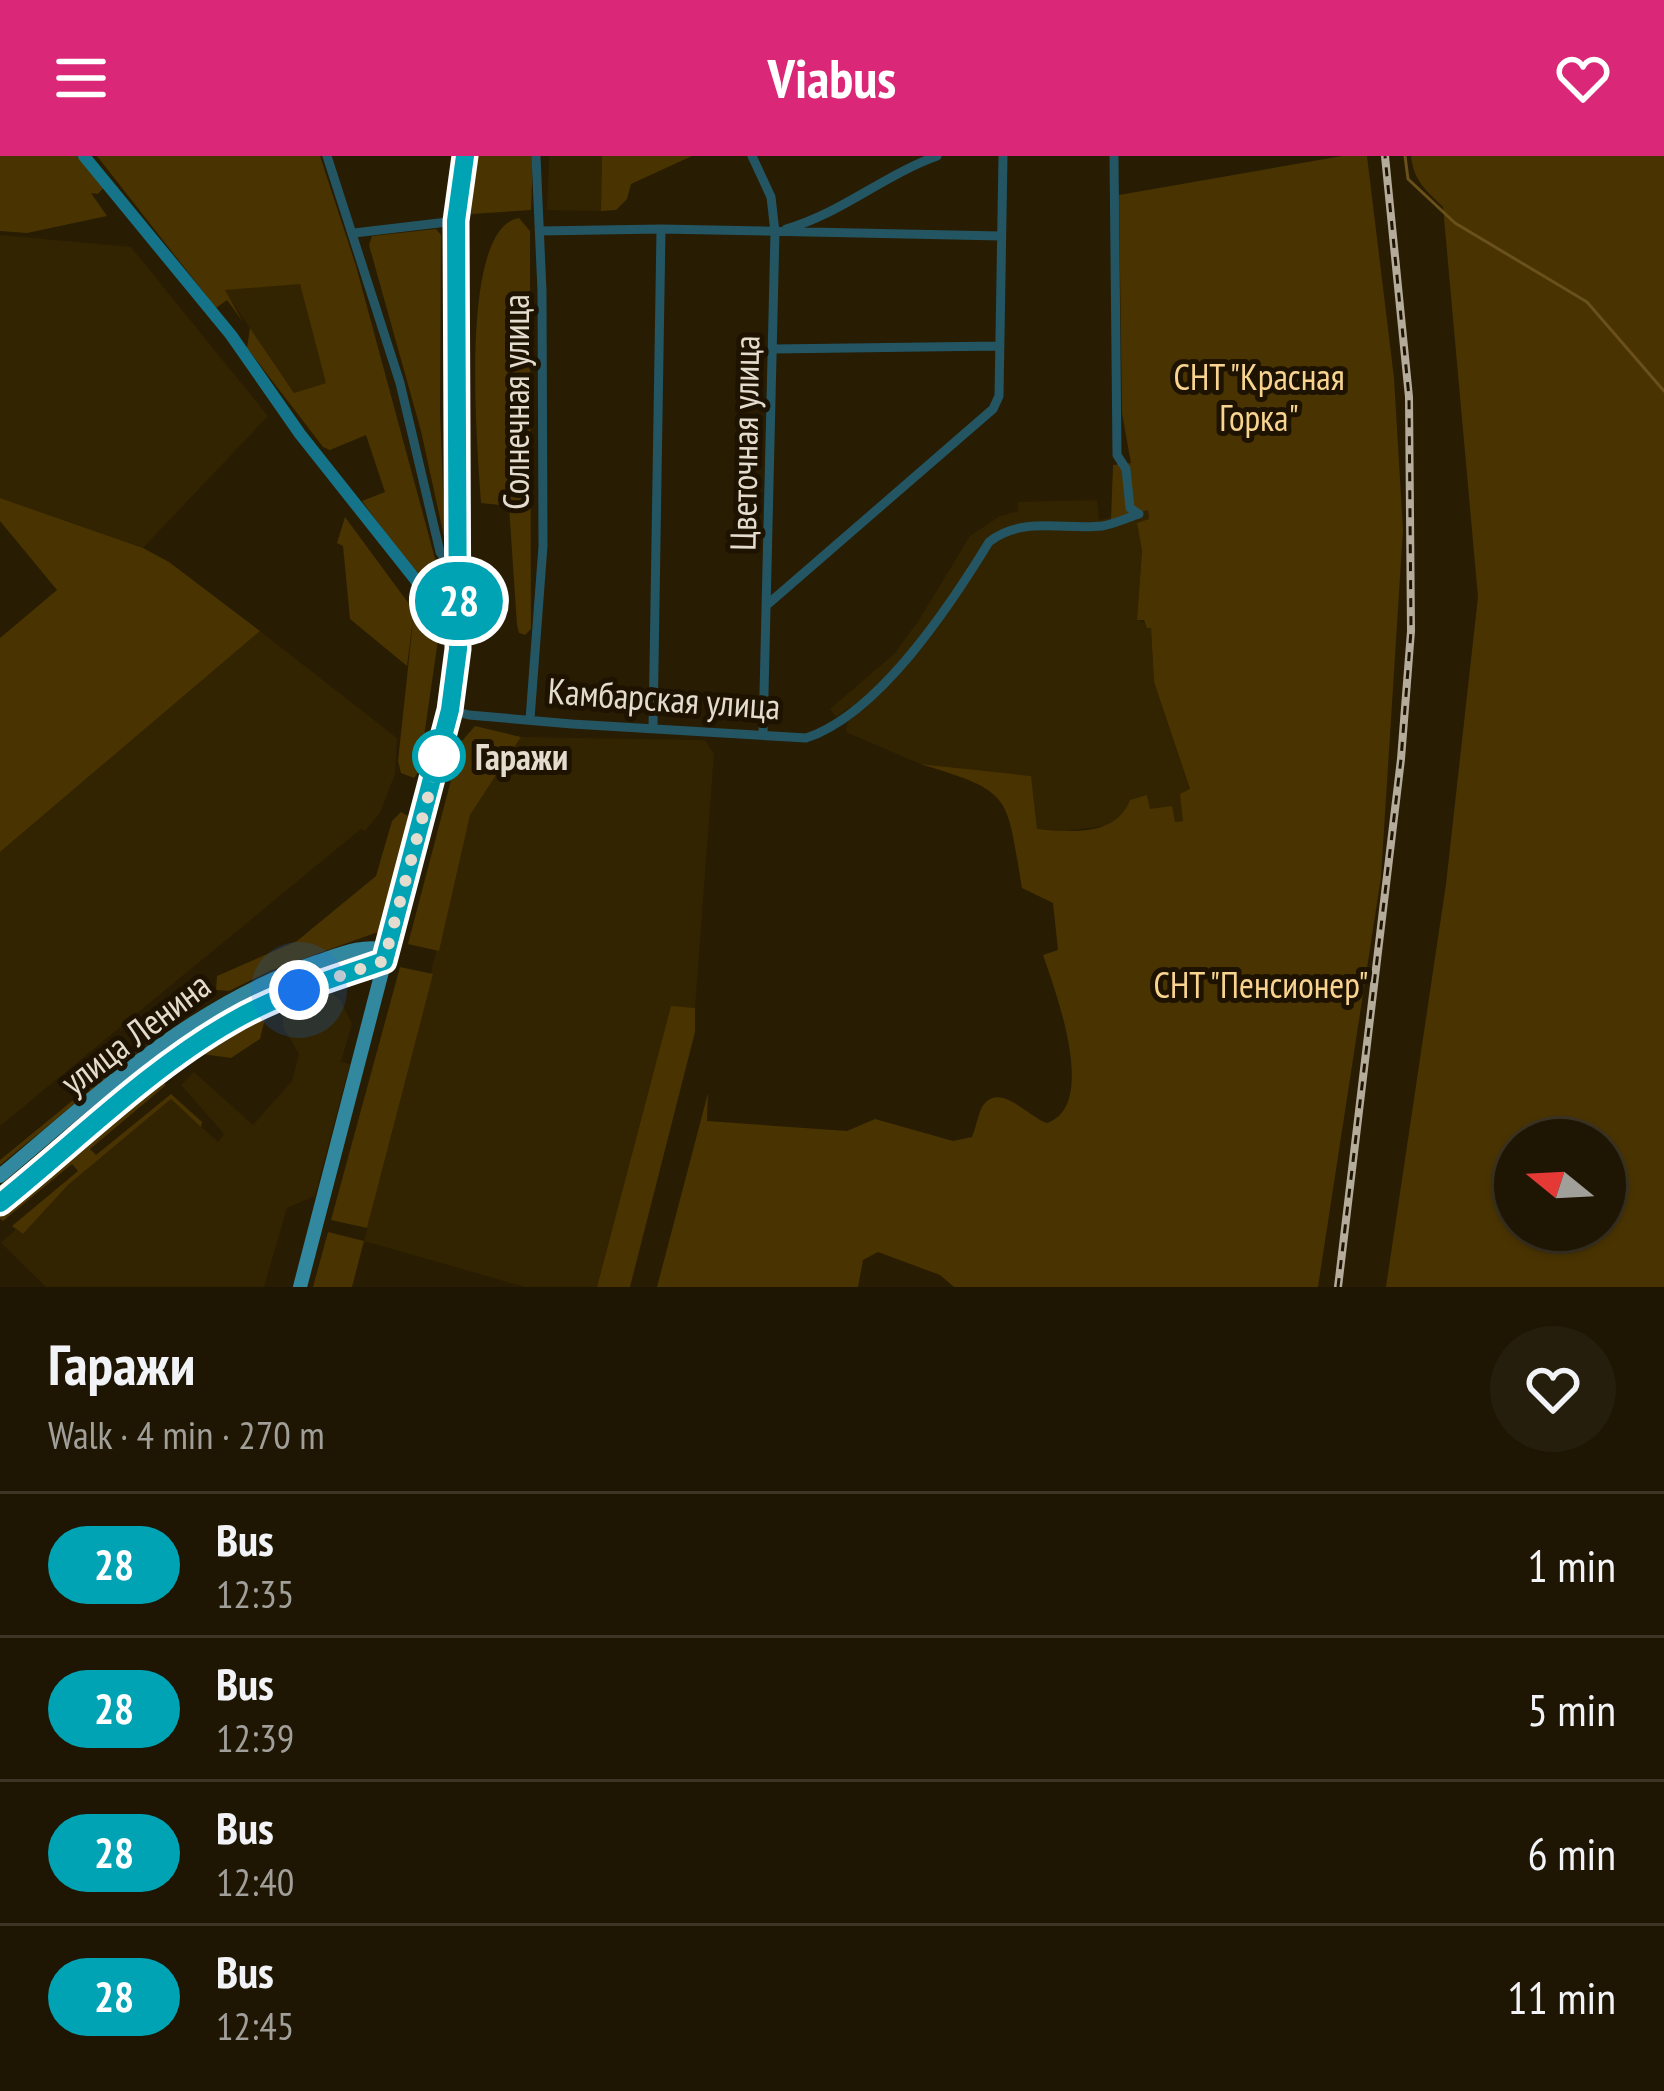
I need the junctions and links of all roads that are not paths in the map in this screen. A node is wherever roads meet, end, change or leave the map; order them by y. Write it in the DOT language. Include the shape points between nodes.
graph roads {
  1 [pos="84,156"];
  2 [pos="327,156"];
  3 [pos="465,156"];
  4 [pos="536,156"];
  5 [pos="752,156"];
  6 [pos="937,156"];
  7 [pos="1003,156"];
  8 [pos="1114,156"];
  9 [pos="456,221"];
  10 [pos="662,229"];
  11 [pos="540,231"];
  12 [pos="775,232"];
  13 [pos="354,233"];
  14 [pos="1000,236"];
  15 [pos="1000,346"];
  16 [pos="773,349"];
  17 [pos="459,580"];
  18 [pos="768,604"];
  19 [pos="458,649"];
  20 [pos="450,710"];
  21 [pos="530,719"];
  22 [pos="653,728"];
  23 [pos="763,735"];
  24 [pos="395,918"];
  25 [pos="370,946"];
  26 [pos="386,956"];
  27 [pos="0,1176"];
  28 [pos="0,1204"];
  29 [pos="300,1287"];
  1 -- 19 [label="street" via="231,335 415,579"];
  2 -- 13 [label="street"];
  3 -- 9 [label="main road"];
  4 -- 11 [label="street, Солнечная улица"];
  5 -- 12 [label="street, Цветочная улица" via="771,196"];
  6 -- 12 [label="street"];
  7 -- 14 [label="street"];
  8 -- 23 [label="street, Камбарская улица" via="1117,455 1138,514 1106,526 1001,532 930,632 839,724 806,738"];
  9 -- 13 [label="street"];
  9 -- 17 [label="main road"];
  10 -- 11 [label="street"];
  10 -- 12 [label="street"];
  10 -- 22 [label="street"];
  11 -- 21 [label="street, Солнечная улица" via="543,546"];
  12 -- 14 [label="street"];
  12 -- 16 [label="street, Цветочная улица"];
  13 -- 17 [label="street" via="440,552"];
  14 -- 15 [label="street"];
  15 -- 16 [label="street"];
  15 -- 18 [label="street" via="993,409"];
  16 -- 18 [label="street, Цветочная улица"];
  17 -- 19 [label="main road"];
  18 -- 23 [label="street, Цветочная улица"];
  19 -- 20 [label="main road"];
  20 -- 21 [label="street, Камбарская улица"];
  20 -- 24 [label="main road"];
  21 -- 22 [label="street, Камбарская улица"];
  22 -- 23 [label="street, Камбарская улица"];
  24 -- 25 [label="main road"];
  24 -- 26 [label="main road"];
  25 -- 26 [label="main road"];
  25 -- 27 [label="main road, улица Ленина" via="274,977 196,1018"];
  26 -- 28 [label="main road, улица Ленина" via="217,1030"];
  26 -- 29 [label="main road"];
}
